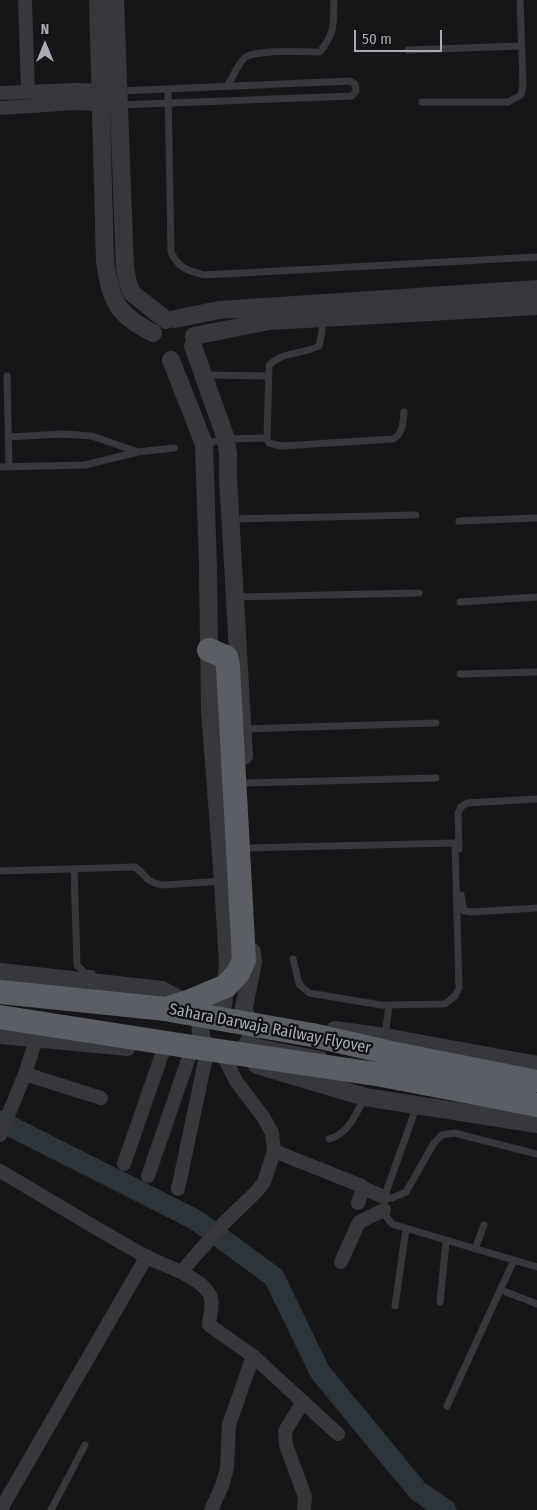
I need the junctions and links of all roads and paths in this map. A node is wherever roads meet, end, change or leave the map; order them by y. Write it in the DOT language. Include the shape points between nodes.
graph roads {
  1 [pos="24,0"];
  2 [pos="98,0"];
  3 [pos="115,0"];
  4 [pos="334,0"];
  5 [pos="520,0"];
  6 [pos="521,46"];
  7 [pos="408,50"];
  8 [pos="228,86"];
  9 [pos="168,89"];
  10 [pos="28,92"];
  11 [pos="0,93"];
  12 [pos="101,98"];
  13 [pos="119,98"];
  14 [pos="422,102"];
  15 [pos="168,103"];
  16 [pos="0,108"];
  17 [pos="537,257"];
  18 [pos="537,289"];
  19 [pos="537,306"];
  20 [pos="321,318"];
  21 [pos="170,319"];
  22 [pos="153,333"];
  23 [pos="193,341"];
  24 [pos="171,360"];
  25 [pos="204,375"];
  26 [pos="7,376"];
  27 [pos="268,376"];
  28 [pos="404,412"];
  29 [pos="0,421"];
  30 [pos="8,421"];
  31 [pos="8,437"];
  32 [pos="266,438"];
  33 [pos="226,439"];
  34 [pos="204,444"];
  35 [pos="174,448"];
  36 [pos="138,452"];
  37 [pos="0,467"];
  38 [pos="9,467"];
  39 [pos="416,515"];
  40 [pos="537,518"];
  41 [pos="231,519"];
  42 [pos="459,521"];
  43 [pos="419,593"];
  44 [pos="236,597"];
  45 [pos="537,597"];
  46 [pos="460,602"];
  47 [pos="209,650"];
  48 [pos="537,672"];
  49 [pos="460,674"];
  50 [pos="436,723"];
  51 [pos="243,729"];
  52 [pos="436,778"];
  53 [pos="246,783"];
  54 [pos="537,799"];
  55 [pos="248,848"];
  56 [pos="74,869"];
  57 [pos="0,871"];
  58 [pos="223,881"];
  59 [pos="537,908"];
  60 [pos="293,959"];
  61 [pos="0,972"];
  62 [pos="104,976"];
  63 [pos="113,977"];
  64 [pos="0,992"];
  65 [pos="164,1000"];
  66 [pos="219,1002"];
  67 [pos="389,1005"];
  68 [pos="245,1015"];
  69 [pos="0,1017"];
  70 [pos="0,1035"];
  71 [pos="385,1037"];
  72 [pos="36,1039"];
  73 [pos="250,1040"];
  74 [pos="163,1051"];
  75 [pos="214,1054"];
  76 [pos="326,1055"];
  77 [pos="25,1074"];
  78 [pos="535,1076"];
  79 [pos="365,1096"];
  80 [pos="101,1098"];
  81 [pos="527,1103"];
  82 [pos="418,1105"];
  83 [pos="537,1124"];
  84 [pos="0,1135"];
  85 [pos="329,1139"];
  86 [pos="274,1151"];
  87 [pos="537,1154"];
  88 [pos="124,1164"];
  89 [pos="0,1171"];
  90 [pos="148,1176"];
  91 [pos="363,1188"];
  92 [pos="178,1189"];
  93 [pos="358,1203"];
  94 [pos="384,1204"];
  95 [pos="484,1225"];
  96 [pos="406,1229"];
  97 [pos="446,1241"];
  98 [pos="475,1249"];
  99 [pos="147,1256"];
  100 [pos="514,1260"];
  101 [pos="341,1262"];
  102 [pos="537,1267"];
  103 [pos="181,1272"];
  104 [pos="500,1290"];
  105 [pos="440,1302"];
  106 [pos="537,1304"];
  107 [pos="396,1306"];
  108 [pos="253,1356"];
  109 [pos="303,1402"];
  110 [pos="447,1406"];
  111 [pos="338,1434"];
  112 [pos="85,1445"];
  113 [pos="4,1508"];
  114 [pos="51,1510"];
  115 [pos="211,1510"];
  116 [pos="304,1510"];
  1 -- 10 [label="street"];
  2 -- 12 [label="street"];
  3 -- 13 [label="street"];
  4 -- 8 [label="lane" via="333,29 320,52 260,52 247,56"];
  5 -- 6 [label="lane"];
  6 -- 7 [label="lane"];
  6 -- 14 [label="lane" via="521,96 508,102"];
  8 -- 9 [label="lane"];
  8 -- 15 [label="lane" via="350,81 355,84 356,91 352,96"];
  9 -- 13 [label="lane"];
  9 -- 15 [label="lane"];
  10 -- 11 [label="street"];
  10 -- 12 [label="street" via="75,90"];
  12 -- 13 [label="street"];
  12 -- 16 [label="street" via="76,104"];
  12 -- 22 [label="street" via="108,286 114,301 127,317"];
  13 -- 15 [label="lane"];
  13 -- 21 [label="street" via="128,283 132,293"];
  15 -- 17 [label="lane" via="171,252 185,270 204,275"];
  18 -- 21 [label="street" via="219,310"];
  19 -- 20 [label="street"];
  20 -- 23 [label="street" via="269,321"];
  20 -- 27 [label="lane" via="319,346 273,360"];
  21 -- 22 [label="street" via="158,325"];
  21 -- 23 [label="street" via="184,321 190,328"];
  22 -- 24 [label="street" via="156,351"];
  23 -- 24 [label="street" via="188,354"];
  23 -- 25 [label="street"];
  24 -- 34 [label="street"];
  25 -- 27 [label="lane"];
  25 -- 33 [label="street"];
  26 -- 30 [label="lane"];
  27 -- 32 [label="lane"];
  28 -- 32 [label="lane" via="402,429 393,439 281,446 268,442"];
  29 -- 30 [label="lane"];
  30 -- 31 [label="lane"];
  31 -- 36 [label="lane" via="92,436"];
  31 -- 38 [label="lane"];
  32 -- 33 [label="lane"];
  33 -- 34 [label="lane"];
  33 -- 41 [label="street"];
  34 -- 47 [label="street"];
  35 -- 36 [label="lane"];
  36 -- 38 [label="lane" via="85,465"];
  37 -- 38 [label="lane"];
  39 -- 41 [label="lane"];
  40 -- 42 [label="lane"];
  41 -- 44 [label="street"];
  43 -- 44 [label="lane"];
  44 -- 51 [label="street"];
  45 -- 46 [label="lane"];
  47 -- 58 [label="street" via="210,710"];
  47 -- 66 [label="highway, bridge" via="226,657 228,667 244,960"];
  48 -- 49 [label="lane"];
  50 -- 51 [label="lane"];
  51 -- 53 [label="street"];
  52 -- 53 [label="lane"];
  53 -- 55 [label="street"];
  54 -- 59 [label="lane" via="467,803 458,813 464,911"];
  55 -- 67 [label="lane" via="455,843 459,988 445,1004"];
  55 -- 68 [label="street" via="253,962"];
  56 -- 57 [label="lane"];
  56 -- 58 [label="lane" via="135,867 150,882 164,885"];
  56 -- 62 [label="lane" via="77,966 85,973"];
  58 -- 66 [label="street" via="228,965"];
  60 -- 67 [label="lane" via="299,984 310,993"];
  61 -- 65 [label="street"];
  63 -- 65 [label="lane" via="151,982 157,985"];
  64 -- 65 [label="highway, Sahara Darwaja Railway Flyover"];
  65 -- 66 [label="street"];
  65 -- 66 [label="highway, bridge"];
  65 -- 78 [label="highway, Sahara Darwaja Railway Flyover, bridge" via="391,1054"];
  66 -- 68 [label="street" via="237,1008"];
  66 -- 75 [label="street" via="203,1020 200,1029 205,1046"];
  67 -- 71 [label="lane"];
  68 -- 71 [label="street"];
  68 -- 73 [label="street" via="251,1025"];
  69 -- 81 [label="highway, Sahara Darwaja Railway Flyover, bridge" via="382,1074"];
  70 -- 72 [label="street"];
  71 -- 78 [label="street"];
  72 -- 74 [label="street"];
  72 -- 77 [label="street"];
  73 -- 75 [label="street" via="243,1050"];
  73 -- 76 [label="lane"];
  74 -- 75 [label="street"];
  74 -- 88 [label="street"];
  75 -- 79 [label="street"];
  75 -- 86 [label="street" via="264,1118 274,1139"];
  75 -- 90 [label="street"];
  75 -- 92 [label="street"];
  77 -- 80 [label="street"];
  77 -- 84 [label="street"];
  79 -- 82 [label="street"];
  79 -- 85 [label="lane" via="349,1125"];
  82 -- 83 [label="street"];
  82 -- 94 [label="lane"];
  86 -- 91 [label="street"];
  86 -- 103 [label="street" via="264,1182"];
  87 -- 94 [label="lane" via="454,1133 442,1134 406,1192"];
  89 -- 99 [label="street"];
  91 -- 93 [label="street"];
  91 -- 94 [label="street"];
  94 -- 96 [label="lane" via="385,1215 392,1224"];
  94 -- 101 [label="street" via="359,1222"];
  95 -- 98 [label="lane"];
  96 -- 97 [label="lane"];
  96 -- 107 [label="lane"];
  97 -- 98 [label="lane"];
  97 -- 105 [label="lane"];
  98 -- 100 [label="lane"];
  99 -- 103 [label="street"];
  99 -- 113 [label="street"];
  100 -- 102 [label="lane"];
  100 -- 104 [label="lane"];
  103 -- 108 [label="street" via="209,1293 212,1300 209,1325"];
  104 -- 106 [label="lane"];
  104 -- 110 [label="lane"];
  108 -- 109 [label="street"];
  108 -- 115 [label="street" via="229,1425 227,1468"];
  109 -- 111 [label="street"];
  109 -- 116 [label="street" via="285,1430 286,1445 305,1497"];
  112 -- 114 [label="lane"];
}
